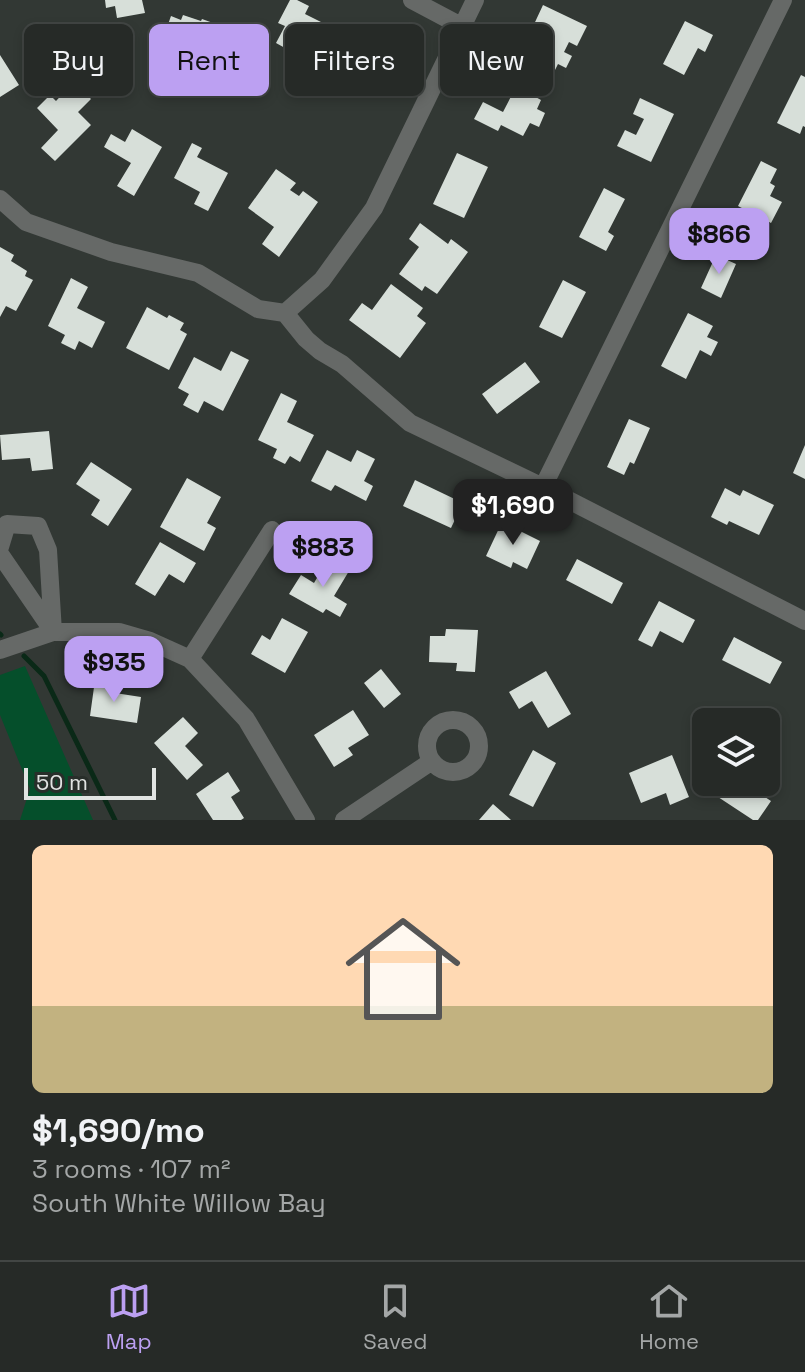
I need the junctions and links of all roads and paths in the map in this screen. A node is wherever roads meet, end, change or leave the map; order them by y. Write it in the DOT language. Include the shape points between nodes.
graph roads {
  1 [pos="412,0"];
  2 [pos="475,0"];
  3 [pos="783,0"];
  4 [pos="457,24"];
  5 [pos="462,24"];
  6 [pos="440,70"];
  7 [pos="0,199"];
  8 [pos="285,313"];
  9 [pos="543,487"];
  10 [pos="272,530"];
  11 [pos="0,547"];
  12 [pos="0,554"];
  13 [pos="805,621"];
  14 [pos="53,632"];
  15 [pos="0,650"];
  16 [pos="190,659"];
  17 [pos="432,761"];
  18 [pos="306,820"];
  19 [pos="344,820"];
  1 -- 4 [label="street"];
  2 -- 5 [label="street"];
  3 -- 9 [label="street"];
  6 -- 8 [label="street" via="374,208 322,280"];
  7 -- 8 [label="street" via="26,222 111,252 198,273 258,309"];
  8 -- 9 [label="street" via="306,339 410,423"];
  9 -- 13 [label="street"];
  10 -- 16 [label="street"];
  11 -- 14 [label="street" via="7,524 38,526 48,550"];
  12 -- 14 [label="street"];
  14 -- 15 [label="street"];
  14 -- 16 [label="street" via="119,632"];
  16 -- 18 [label="street" via="246,719"];
  17 -- 19 [label="street"];
}
